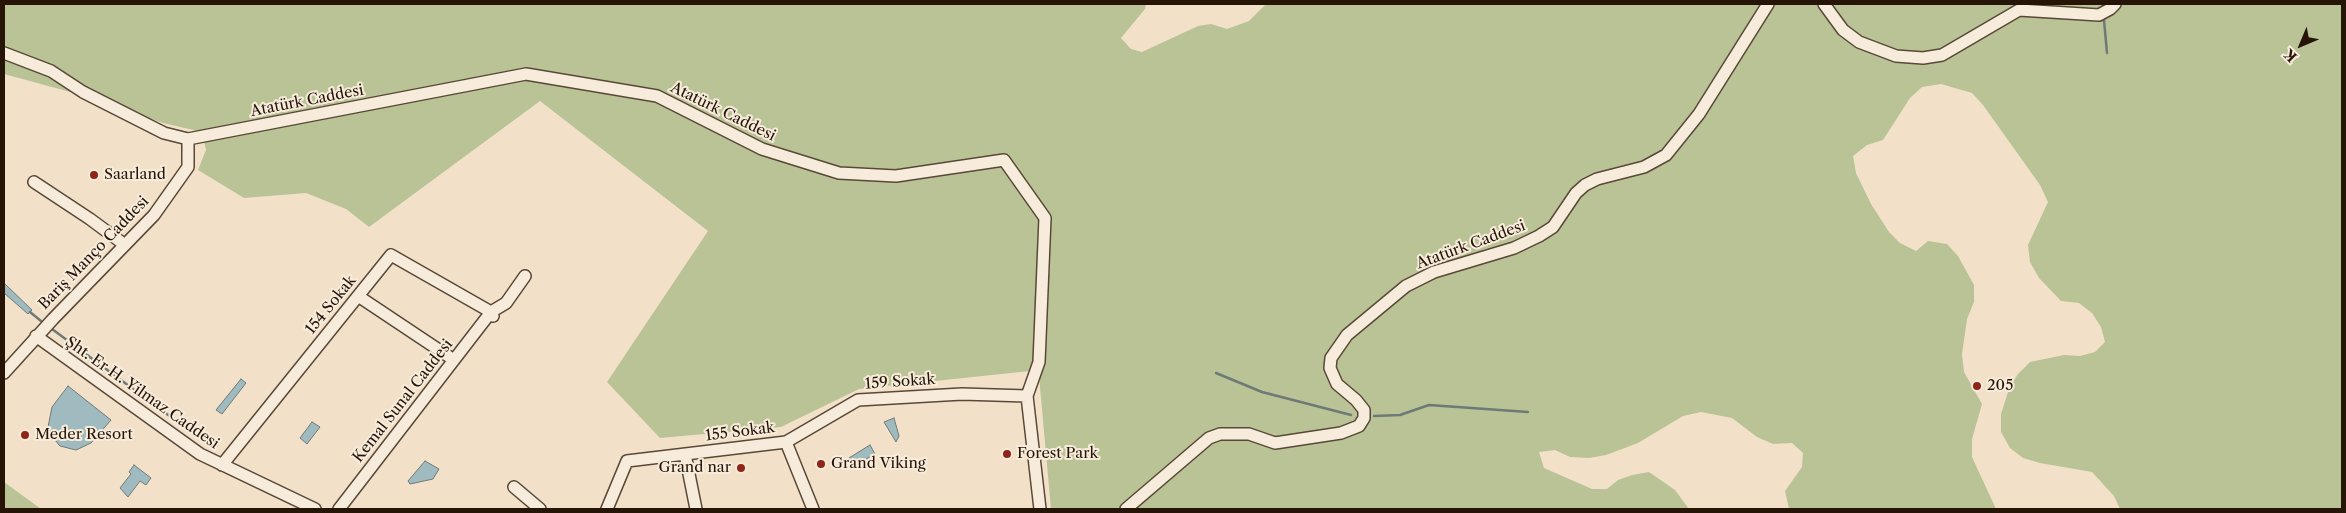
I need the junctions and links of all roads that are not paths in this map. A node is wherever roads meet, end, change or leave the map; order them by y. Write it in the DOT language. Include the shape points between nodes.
graph roads {
  1 [pos="1768,4"];
  2 [pos="1824,4"];
  3 [pos="2115,4"];
  4 [pos="4,53"];
  5 [pos="188,139"];
  6 [pos="34,182"];
  7 [pos="125,245"];
  8 [pos="525,276"];
  9 [pos="358,296"];
  10 [pos="492,314"];
  11 [pos="36,336"];
  12 [pos="454,360"];
  13 [pos="4,373"];
  14 [pos="1027,396"];
  15 [pos="786,442"];
  16 [pos="685,454"];
  17 [pos="222,465"];
  18 [pos="514,487"];
  19 [pos="315,509"];
  20 [pos="339,509"];
  21 [pos="540,509"];
  22 [pos="607,509"];
  23 [pos="696,509"];
  24 [pos="813,509"];
  25 [pos="1040,509"];
  26 [pos="1126,509"];
  1 -- 26 [label="street, Atatürk Caddesi" via="1699,114 1666,155 1644,168 1585,185 1553,227 1539,236 1514,248 1434,272 1406,286 1347,335 1334,353 1330,368 1337,384 1364,410 1364,418 1358,426 1341,433 1275,443 1249,434 1220,434 1209,438"];
  2 -- 3 [label="street" via="1843,30 1859,42 1896,56 1932,58 2019,10 2099,15"];
  4 -- 5 [label="street" via="51,71 83,92 164,133"];
  5 -- 7 [label="street, Bariş Manço Caddesi" via="188,167 154,215"];
  5 -- 14 [label="street, Atatürk Caddesi" via="526,74 657,96 762,149 839,173 896,176 1004,160 1045,218 1039,362"];
  6 -- 7 [label="street"];
  7 -- 11 [label="street, Bariş Manço Caddesi"];
  8 -- 10 [label="street, Kemal Sunal Caddesi" via="506,303"];
  9 -- 10 [label="street, 154 Sokak" via="391,255"];
  9 -- 12 [label="street"];
  9 -- 17 [label="street, 154 Sokak"];
  10 -- 12 [label="street, Kemal Sunal Caddesi"];
  11 -- 13 [label="street, Bariş Manço Caddesi"];
  11 -- 17 [label="street, Şht. Er H. Yilmaz Caddesi" via="200,454"];
  12 -- 20 [label="street, Kemal Sunal Caddesi"];
  14 -- 15 [label="street, 159 Sokak" via="962,394 858,400"];
  14 -- 25 [label="street, Atatürk Caddesi"];
  15 -- 16 [label="street, 155 Sokak"];
  15 -- 24 [label="street, 155 Sokak"];
  16 -- 22 [label="street, 155 Sokak" via="627,461"];
  16 -- 23 [label="street"];
  17 -- 19 [label="street, Şht. Er H. Yilmaz Caddesi"];
  18 -- 21 [label="street"];
}
